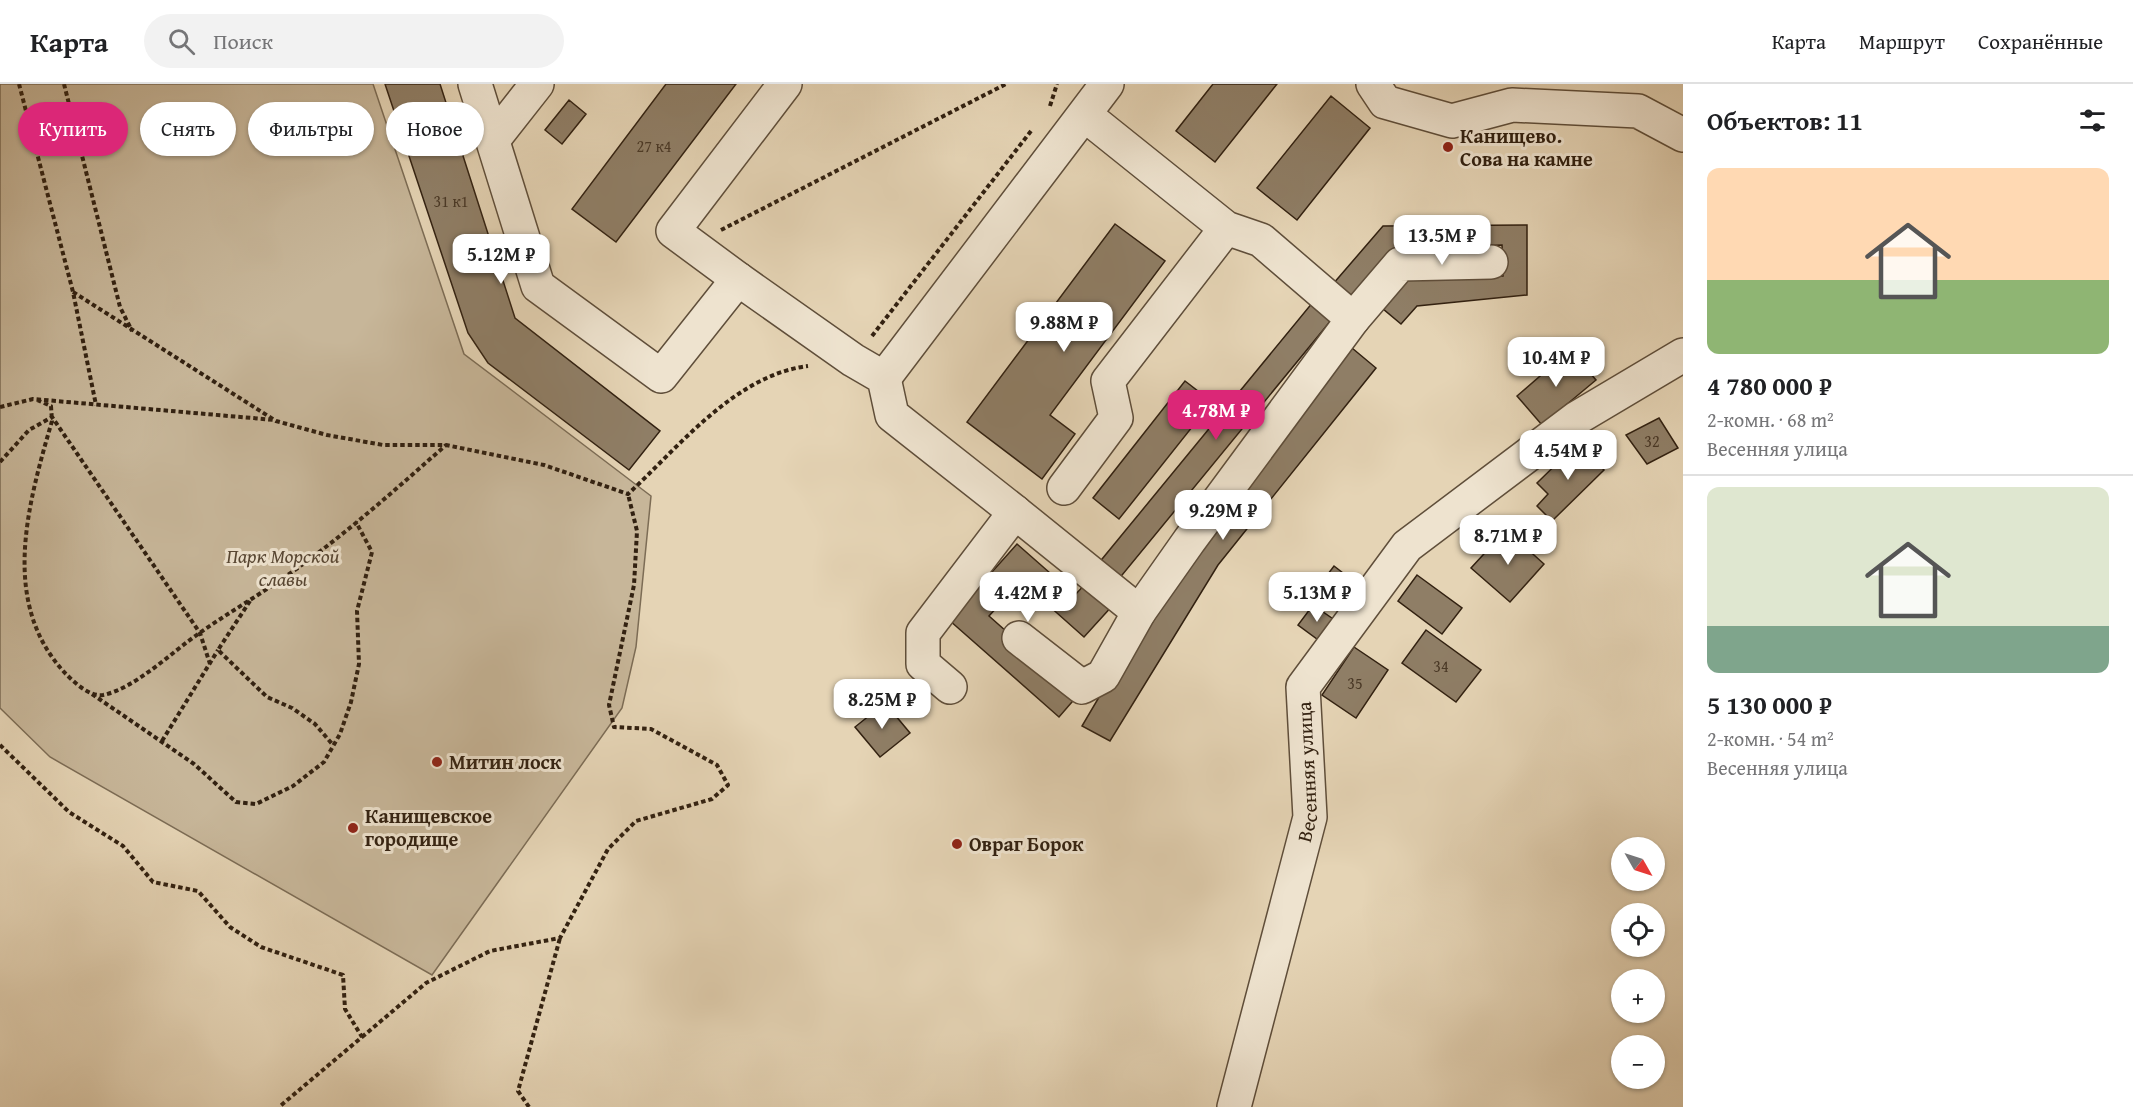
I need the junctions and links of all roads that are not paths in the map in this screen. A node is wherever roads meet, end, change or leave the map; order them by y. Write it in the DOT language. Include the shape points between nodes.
graph roads {
  1 [pos="475,84"];
  2 [pos="537,84"];
  3 [pos="785,84"];
  4 [pos="1107,84"];
  5 [pos="1373,84"];
  6 [pos="1085,115"];
  7 [pos="1683,135"];
  8 [pos="494,140"];
  9 [pos="1227,228"];
  10 [pos="1491,262"];
  11 [pos="738,279"];
  12 [pos="1353,319"];
  13 [pos="1683,355"];
  14 [pos="884,378"];
  15 [pos="1064,488"];
  16 [pos="1015,512"];
  17 [pos="1139,612"];
  18 [pos="1019,638"];
  19 [pos="950,687"];
  20 [pos="1234,1107"];
  1 -- 8 [label="street"];
  2 -- 8 [label="street"];
  3 -- 11 [label="street" via="673,231"];
  4 -- 6 [label="street"];
  5 -- 7 [label="street" via="1385,102 1452,121 1512,105 1560,105 1638,111"];
  6 -- 9 [label="street"];
  6 -- 14 [label="street"];
  8 -- 11 [label="street" via="538,286 661,376"];
  9 -- 12 [label="street" via="1261,240"];
  9 -- 15 [label="street" via="1107,381 1116,418"];
  10 -- 12 [label="street" via="1400,264"];
  11 -- 14 [label="street"];
  12 -- 17 [label="street"];
  13 -- 20 [label="street, Весенняя улица" via="1577,418 1407,546 1303,687 1310,816"];
  14 -- 16 [label="street" via="892,415"];
  16 -- 17 [label="street"];
  16 -- 19 [label="street" via="923,633 923,664"];
  17 -- 18 [label="street" via="1103,676 1082,687"];
}
